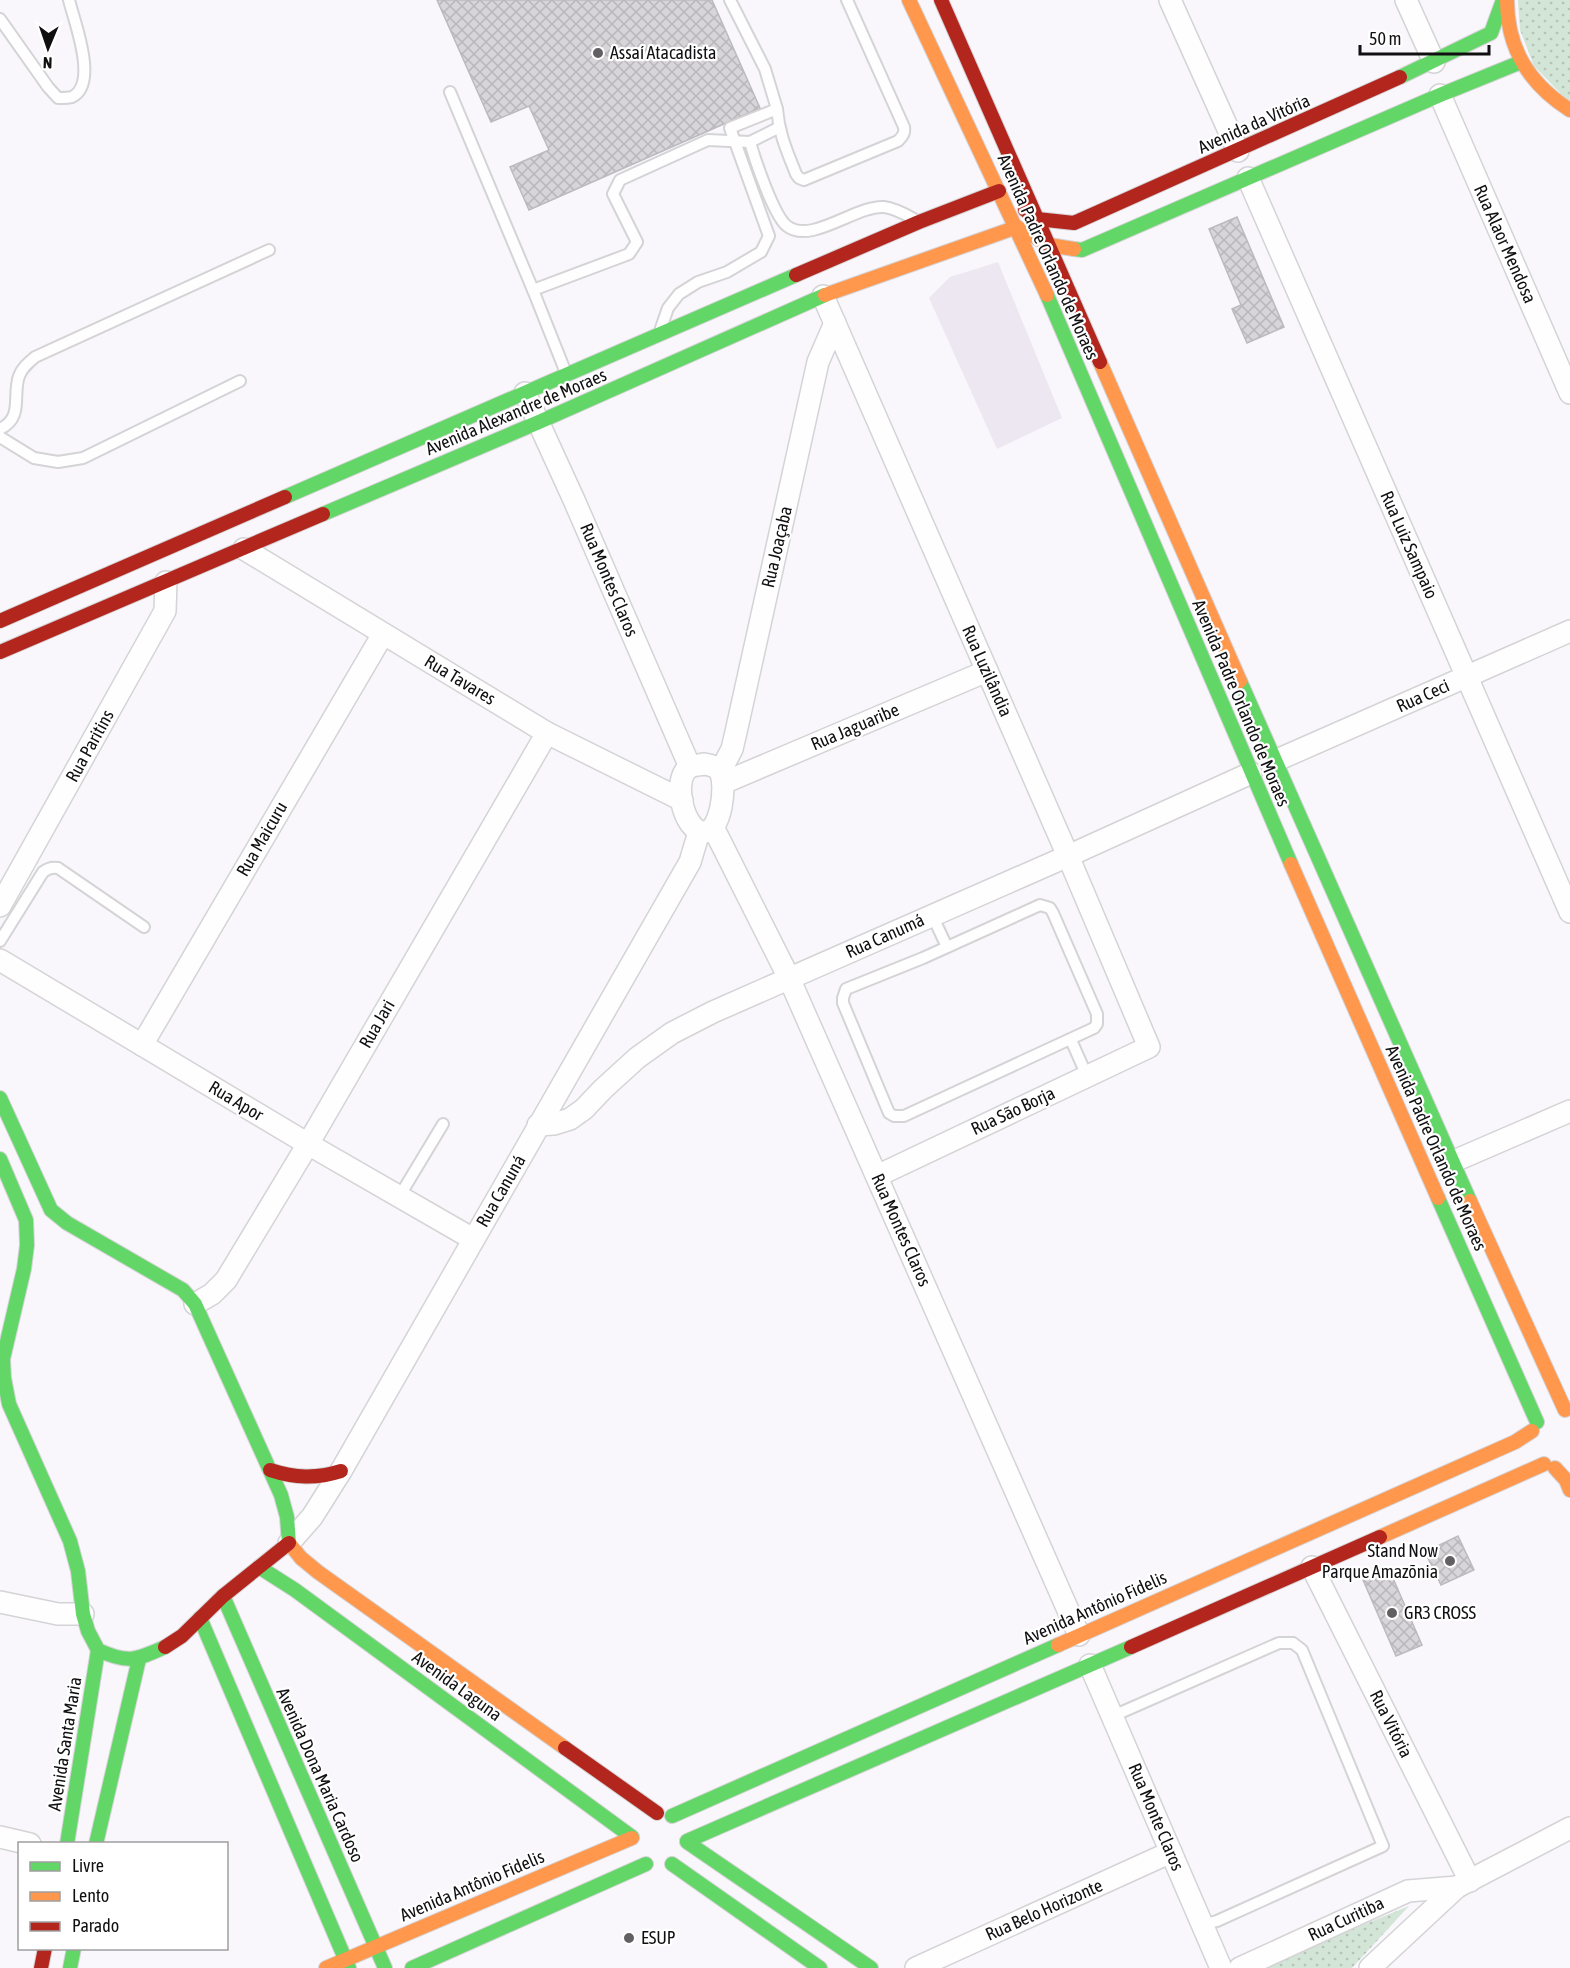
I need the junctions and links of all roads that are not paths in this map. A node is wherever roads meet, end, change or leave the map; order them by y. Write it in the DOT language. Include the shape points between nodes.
graph roads {
  1 [pos="69,0"];
  2 [pos="730,0"];
  3 [pos="847,0"];
  4 [pos="909,0"];
  5 [pos="941,0"];
  6 [pos="1170,0"];
  7 [pos="1406,0"];
  8 [pos="1505,0"];
  9 [pos="0,19"];
  10 [pos="1434,62"];
  11 [pos="1521,62"];
  12 [pos="450,92"];
  13 [pos="1440,95"];
  14 [pos="777,109"];
  15 [pos="1570,110"];
  16 [pos="778,128"];
  17 [pos="750,142"];
  18 [pos="735,143"];
  19 [pos="1238,151"];
  20 [pos="1248,178"];
  21 [pos="999,191"];
  22 [pos="1038,219"];
  23 [pos="920,222"];
  24 [pos="1017,227"];
  25 [pos="1049,245"];
  26 [pos="269,250"];
  27 [pos="533,290"];
  28 [pos="823,297"];
  29 [pos="835,323"];
  30 [pos="659,335"];
  31 [pos="567,375"];
  32 [pos="240,381"];
  33 [pos="525,393"];
  34 [pos="1570,393"];
  35 [pos="539,422"];
  36 [pos="0,429"];
  37 [pos="0,437"];
  38 [pos="244,549"];
  39 [pos="166,582"];
  40 [pos="0,621"];
  41 [pos="1570,631"];
  42 [pos="383,634"];
  43 [pos="0,652"];
  44 [pos="987,671"];
  45 [pos="1466,677"];
  46 [pos="546,733"];
  47 [pos="1276,760"];
  48 [pos="690,767"];
  49 [pos="1251,773"];
  50 [pos="721,777"];
  51 [pos="682,800"];
  52 [pos="706,830"];
  53 [pos="1068,856"];
  54 [pos="0,906"];
  55 [pos="1570,912"];
  56 [pos="932,915"];
  57 [pos="144,927"];
  58 [pos="0,941"];
  59 [pos="947,947"];
  60 [pos="0,960"];
  61 [pos="789,978"];
  62 [pos="1071,1040"];
  63 [pos="141,1045"];
  64 [pos="1149,1047"];
  65 [pos="1087,1076"];
  66 [pos="0,1098"];
  67 [pos="1570,1111"];
  68 [pos="443,1124"];
  69 [pos="538,1125"];
  70 [pos="308,1144"];
  71 [pos="0,1159"];
  72 [pos="1452,1162"];
  73 [pos="877,1176"];
  74 [pos="399,1197"];
  75 [pos="474,1239"];
  76 [pos="195,1304"];
  77 [pos="5,1403"];
  78 [pos="1550,1416"];
  79 [pos="1542,1459"];
  80 [pos="1570,1468"];
  81 [pos="270,1470"];
  82 [pos="341,1471"];
  83 [pos="1570,1490"];
  84 [pos="289,1544"];
  85 [pos="259,1567"];
  86 [pos="1312,1567"];
  87 [pos="223,1596"];
  88 [pos="0,1602"];
  89 [pos="83,1614"];
  90 [pos="200,1618"];
  91 [pos="1078,1635"];
  92 [pos="98,1650"];
  93 [pos="139,1659"];
  94 [pos="1090,1665"];
  95 [pos="1113,1716"];
  96 [pos="657,1813"];
  97 [pos="672,1816"];
  98 [pos="1570,1828"];
  99 [pos="0,1837"];
  100 [pos="632,1838"];
  101 [pos="687,1841"];
  102 [pos="21,1842"];
  103 [pos="67,1842"];
  104 [pos="96,1842"];
  105 [pos="1171,1852"];
  106 [pos="646,1864"];
  107 [pos="672,1864"];
  108 [pos="1463,1884"];
  109 [pos="1202,1925"];
  110 [pos="375,1946"];
  111 [pos="45,1950"];
  112 [pos="74,1950"];
  113 [pos="347,1964"];
  114 [pos="41,1968"];
  115 [pos="70,1968"];
  116 [pos="326,1968"];
  117 [pos="385,1968"];
  118 [pos="412,1968"];
  119 [pos="820,1968"];
  120 [pos="871,1968"];
  121 [pos="916,1968"];
  122 [pos="1221,1968"];
  123 [pos="1240,1968"];
  124 [pos="1370,1968"];
  1 -- 9 [label="lane" via="85,75 81,89 71,97 58,98"];
  2 -- 14 [label="lane" via="765,69"];
  3 -- 16 [label="lane" via="904,127 903,137 804,180 796,174"];
  4 -- 21 [label="main road, Avenida Padre Orlando de Moraes"];
  5 -- 22 [label="main road, Avenida Padre Orlando de Moraes"];
  6 -- 19 [label="street"];
  7 -- 10 [label="street"];
  8 -- 10 [label="main road, Avenida da Vitória" via="1491,33"];
  8 -- 11 [label="main road"];
  10 -- 19 [label="main road, Avenida da Vitória"];
  11 -- 13 [label="main road"];
  11 -- 15 [label="main road" via="1557,103"];
  12 -- 27 [label="lane"];
  13 -- 20 [label="main road"];
  13 -- 34 [label="street, Rua Alaor Mendosa"];
  14 -- 16 [label="lane"];
  14 -- 18 [label="lane" via="730,128"];
  16 -- 17 [label="lane"];
  17 -- 18 [label="lane"];
  17 -- 23 [label="lane" via="756,166 789,228 801,232 819,229 867,209 885,207"];
  18 -- 27 [label="lane" via="708,140 620,180 613,194 637,242 629,254"];
  18 -- 30 [label="lane" via="769,236 761,252 679,294 668,308"];
  19 -- 22 [label="main road, Avenida da Vitória" via="1074,223"];
  20 -- 25 [label="main road" via="1082,250"];
  20 -- 45 [label="street, Rua Luiz Sampaio"];
  21 -- 22 [label="main road, Avenida da Vitória"];
  21 -- 23 [label="main road, Avenida Alexandre de Moraes"];
  21 -- 24 [label="main road, Avenida Padre Orlando de Moraes"];
  22 -- 25 [label="main road, Avenida Padre Orlando de Moraes"];
  23 -- 30 [label="main road, Avenida Alexandre de Moraes"];
  24 -- 25 [label="main road"];
  24 -- 28 [label="main road, Avenida Alexandre de Moraes"];
  24 -- 49 [label="main road, Avenida Padre Orlando de Moraes"];
  25 -- 47 [label="main road, Avenida Padre Orlando de Moraes"];
  26 -- 36 [label="lane" via="35,357 18,378 14,414 9,424"];
  27 -- 31 [label="lane"];
  28 -- 29 [label="street, Rua Luzilândia"];
  28 -- 35 [label="main road, Avenida Alexandre de Moraes"];
  29 -- 44 [label="street, Rua Luzilândia"];
  29 -- 50 [label="street, Rua Joaçaba" via="818,362 736,732"];
  30 -- 31 [label="main road, Avenida Alexandre de Moraes"];
  31 -- 33 [label="main road, Avenida Alexandre de Moraes"];
  32 -- 37 [label="lane" via="83,458 57,462 34,458"];
  33 -- 35 [label="street, Rua Montes Claros"];
  33 -- 40 [label="main road, Avenida Alexandre de Moraes"];
  35 -- 38 [label="main road, Avenida Alexandre de Moraes"];
  35 -- 48 [label="street, Rua Montes Claros"];
  38 -- 39 [label="main road, Avenida Alexandre de Moraes"];
  38 -- 42 [label="street, Rua Tavares"];
  39 -- 43 [label="main road, Avenida Alexandre de Moraes"];
  39 -- 54 [label="street, Rua Paritins" via="165,611"];
  41 -- 45 [label="street, Rua Ceci"];
  42 -- 46 [label="street, Rua Tavares"];
  42 -- 63 [label="street, Rua Maicuru"];
  44 -- 50 [label="street, Rua Jaguaribe"];
  44 -- 53 [label="street, Rua Luzilândia"];
  45 -- 47 [label="street, Rua Ceci"];
  45 -- 55 [label="street, Rua Luiz Sampaio"];
  46 -- 51 [label="street, Rua Tavares"];
  46 -- 70 [label="street, Rua Jari"];
  47 -- 72 [label="main road, Avenida Padre Orlando de Moraes"];
  48 -- 50 [label="street" via="715,767"];
  48 -- 51 [label="street" via="682,776"];
  49 -- 53 [label="street, Rua Canumá"];
  49 -- 78 [label="main road, Avenida Padre Orlando de Moraes"];
  50 -- 52 [label="street" via="720,809"];
  51 -- 52 [label="street" via="692,827"];
  52 -- 61 [label="street, Rua Montes Claros"];
  52 -- 69 [label="street, Rua Canuná"];
  53 -- 56 [label="street, Rua Canumá"];
  53 -- 64 [label="street, Rua Luzilândia"];
  56 -- 59 [label="lane"];
  56 -- 61 [label="street, Rua Canumá"];
  57 -- 58 [label="lane" via="52,867 43,872"];
  59 -- 62 [label="lane" via="1035,906 1050,909 1098,1019 1094,1028"];
  59 -- 62 [label="lane" via="844,993 843,1003 889,1113 904,1116"];
  60 -- 63 [label="street, Rua Apor"];
  61 -- 69 [label="street, Rua Canumá" via="672,1034 637,1058 570,1119"];
  61 -- 73 [label="street, Rua Montes Claros"];
  62 -- 65 [label="lane"];
  63 -- 70 [label="street, Rua Apor"];
  64 -- 65 [label="street, Rua São Borja"];
  65 -- 73 [label="street, Rua São Borja"];
  66 -- 76 [label="main road" via="51,1210 183,1290"];
  67 -- 72 [label="street"];
  68 -- 74 [label="lane"];
  69 -- 75 [label="street, Rua Canuná"];
  70 -- 74 [label="street, Rua Apor"];
  70 -- 76 [label="street, Rua Jari" via="226,1280"];
  71 -- 77 [label="main road" via="26,1220 27,1245 3,1359"];
  72 -- 78 [label="main road, Avenida Padre Orlando de Moraes"];
  73 -- 91 [label="street, Rua Montes Claros"];
  74 -- 75 [label="street, Rua Apor"];
  75 -- 82 [label="street, Rua Canuná"];
  76 -- 81 [label="main road"];
  77 -- 89 [label="main road" via="70,1541"];
  78 -- 79 [label="main road"];
  78 -- 91 [label="main road, Avenida Antônio Fidelis" via="1515,1442"];
  79 -- 80 [label="main road"];
  79 -- 83 [label="main road" via="1566,1480"];
  79 -- 86 [label="main road"];
  81 -- 82 [label="main road" via="310,1479"];
  81 -- 84 [label="main road" via="287,1517"];
  82 -- 84 [label="street, Rua Canuná" via="312,1517"];
  84 -- 85 [label="main road"];
  84 -- 96 [label="main road, Avenida Laguna" via="318,1572"];
  85 -- 87 [label="main road"];
  85 -- 100 [label="main road, Avenida Laguna"];
  86 -- 94 [label="main road"];
  86 -- 108 [label="street, Rua Vitória"];
  87 -- 90 [label="main road"];
  87 -- 110 [label="main road, Avenida Dona Maria Cardoso"];
  88 -- 89 [label="street" via="58,1614"];
  89 -- 92 [label="main road"];
  90 -- 93 [label="main road" via="170,1645"];
  90 -- 113 [label="main road"];
  91 -- 97 [label="main road, Avenida Antônio Fidelis"];
  92 -- 93 [label="main road" via="123,1659"];
  92 -- 103 [label="main road, Avenida Santa Maria" via="93,1710"];
  93 -- 104 [label="main road" via="122,1715"];
  94 -- 95 [label="street, Rua Monte Claros"];
  94 -- 101 [label="main road"];
  95 -- 105 [label="street, Rua Monte Claros"];
  95 -- 109 [label="lane" via="1279,1643 1293,1643 1302,1650 1383,1846"];
  96 -- 97 [label="main road"];
  96 -- 100 [label="main road" via="640,1821"];
  97 -- 101 [label="main road" via="683,1827"];
  98 -- 108 [label="street, Rua Curitiba"];
  99 -- 102 [label="street"];
  100 -- 106 [label="main road" via="635,1852"];
  100 -- 110 [label="main road, Avenida Antônio Fidelis"];
  101 -- 107 [label="main road" via="680,1859"];
  101 -- 120 [label="main road"];
  105 -- 109 [label="street, Rua Monte Claros"];
  105 -- 121 [label="street, Rua Belo Horizonte"];
  106 -- 107 [label="main road"];
  106 -- 118 [label="main road"];
  107 -- 119 [label="main road"];
  108 -- 123 [label="street, Rua Curitiba" via="1408,1891"];
  108 -- 124 [label="street, Rua Curitiba"];
  109 -- 122 [label="street, Rua Monte Claros"];
  110 -- 113 [label="main road, Avenida Antônio Fidelis"];
  110 -- 117 [label="main road, Avenida Dona Maria Cardoso"];
  111 -- 114 [label="main road"];
  112 -- 115 [label="main road"];
  113 -- 116 [label="main road, Avenida Antônio Fidelis"];
}
